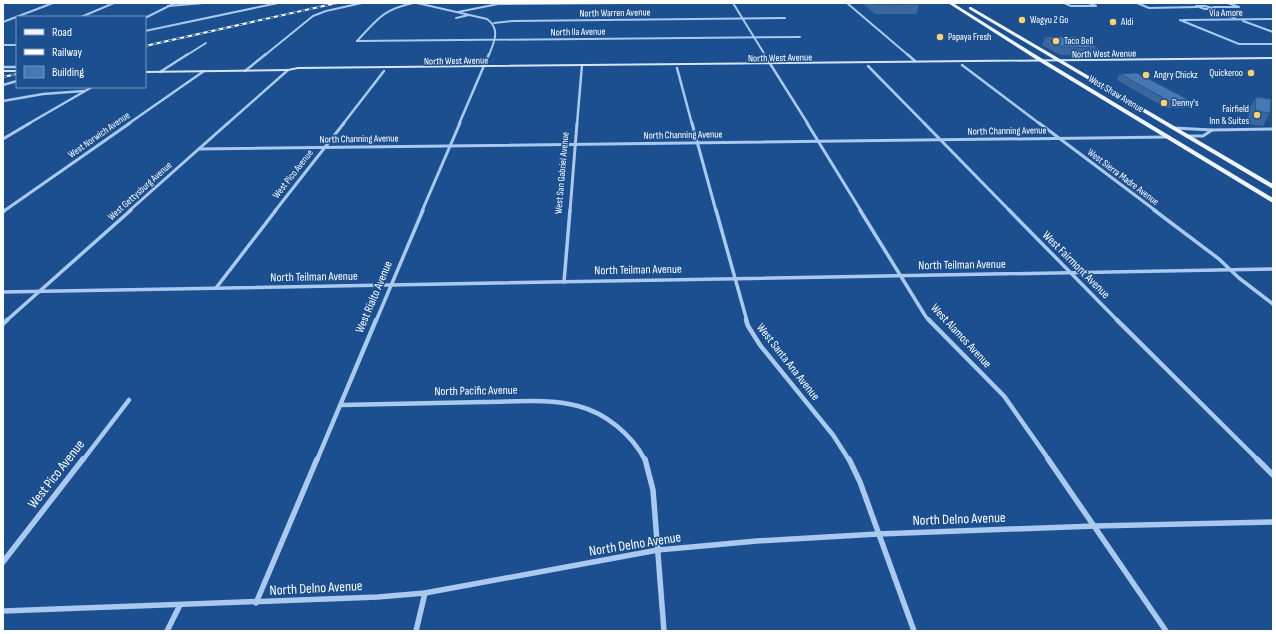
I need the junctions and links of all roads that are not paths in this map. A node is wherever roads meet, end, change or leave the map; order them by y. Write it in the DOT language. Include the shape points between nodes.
graph roads {
  1 [pos="53,3"];
  2 [pos="114,3"];
  3 [pos="175,3"];
  4 [pos="204,3"];
  5 [pos="278,3"];
  6 [pos="362,3"];
  7 [pos="413,3"];
  8 [pos="417,3"];
  9 [pos="628,3"];
  10 [pos="733,3"];
  11 [pos="847,3"];
  12 [pos="950,3"];
  13 [pos="961,3"];
  14 [pos="1064,3"];
  15 [pos="1089,3"];
  16 [pos="1137,3"];
  17 [pos="1193,3"];
  18 [pos="1228,3"];
  19 [pos="168,6"];
  20 [pos="1200,6"];
  21 [pos="1197,7"];
  22 [pos="1213,8"];
  23 [pos="1208,9"];
  24 [pos="458,12"];
  25 [pos="470,15"];
  26 [pos="19,16"];
  27 [pos="83,16"];
  28 [pos="16,17"];
  29 [pos="146,17"];
  30 [pos="985,17"];
  31 [pos="456,18"];
  32 [pos="742,18"];
  33 [pos="785,18"];
  34 [pos="1236,18"];
  35 [pos="1273,19"];
  36 [pos="1240,20"];
  37 [pos="3,22"];
  38 [pos="980,22"];
  39 [pos="494,23"];
  40 [pos="1003,27"];
  41 [pos="146,31"];
  42 [pos="1273,32"];
  43 [pos="754,37"];
  44 [pos="800,37"];
  45 [pos="495,40"];
  46 [pos="206,43"];
  47 [pos="16,44"];
  48 [pos="1273,44"];
  49 [pos="3,45"];
  50 [pos="1229,58"];
  51 [pos="1273,58"];
  52 [pos="1039,60"];
  53 [pos="1057,60"];
  54 [pos="1273,61"];
  55 [pos="915,62"];
  56 [pos="1185,62"];
  57 [pos="1046,64"];
  58 [pos="1064,64"];
  59 [pos="771,65"];
  60 [pos="962,65"];
  61 [pos="846,66"];
  62 [pos="868,66"];
  63 [pos="3,67"];
  64 [pos="16,67"];
  65 [pos="581,67"];
  66 [pos="483,68"];
  67 [pos="677,68"];
  68 [pos="288,70"];
  69 [pos="3,71"];
  70 [pos="16,71"];
  71 [pos="204,71"];
  72 [pos="245,71"];
  73 [pos="384,71"];
  74 [pos="146,72"];
  75 [pos="160,72"];
  76 [pos="3,75"];
  77 [pos="16,75"];
  78 [pos="16,83"];
  79 [pos="3,86"];
  80 [pos="90,88"];
  81 [pos="85,91"];
  82 [pos="3,101"];
  83 [pos="1110,101"];
  84 [pos="1173,128"];
  85 [pos="1273,129"];
  86 [pos="1212,130"];
  87 [pos="1186,136"];
  88 [pos="1168,137"];
  89 [pos="1058,138"];
  90 [pos="3,139"];
  91 [pos="939,140"];
  92 [pos="819,142"];
  93 [pos="697,143"];
  94 [pos="574,144"];
  95 [pos="450,146"];
  96 [pos="324,148"];
  97 [pos="199,149"];
  98 [pos="1246,171"];
  99 [pos="1273,188"];
  100 [pos="1273,201"];
  101 [pos="3,212"];
  102 [pos="1273,269"];
  103 [pos="1230,270"];
  104 [pos="1070,273"];
  105 [pos="902,276"];
  106 [pos="734,279"];
  107 [pos="564,282"];
  108 [pos="391,285"];
  109 [pos="216,288"];
  110 [pos="3,292"];
  111 [pos="39,292"];
  112 [pos="1273,304"];
  113 [pos="3,324"];
  114 [pos="129,400"];
  115 [pos="341,405"];
  116 [pos="1273,476"];
  117 [pos="1273,522"];
  118 [pos="1095,526"];
  119 [pos="878,534"];
  120 [pos="658,550"];
  121 [pos="3,562"];
  122 [pos="425,593"];
  123 [pos="256,603"];
  124 [pos="180,605"];
  125 [pos="3,611"];
  126 [pos="167,631"];
  127 [pos="416,631"];
  128 [pos="664,631"];
  129 [pos="914,631"];
  130 [pos="1166,631"];
  1 -- 26 [label="street"];
  2 -- 27 [label="street"];
  3 -- 19 [label="street"];
  4 -- 19 [label="street"];
  5 -- 41 [label="street"];
  6 -- 72 [label="street" via="319,14"];
  7 -- 45 [label="street, North Ila Avenue" via="384,12 357,41"];
  8 -- 24 [label="street"];
  9 -- 24 [label="street" via="498,4"];
  10 -- 32 [label="street, West Alamos Avenue"];
  11 -- 55 [label="street"];
  12 -- 30 [label="main road"];
  12 -- 38 [label="main road, West Shaw Avenue"];
  13 -- 30 [label="main road, West Shaw Avenue"];
  14 -- 15 [label="street" via="1071,6 1096,6"];
  16 -- 21 [label="street" via="1149,8"];
  17 -- 20 [label="street"];
  18 -- 22 [label="street" via="1239,7"];
  19 -- 29 [label="street"];
  20 -- 21 [label="street"];
  20 -- 22 [label="street"];
  21 -- 23 [label="street"];
  22 -- 23 [label="street"];
  22 -- 34 [label="street"];
  23 -- 34 [label="street"];
  24 -- 25 [label="street"];
  25 -- 31 [label="street"];
  25 -- 39 [label="street"];
  28 -- 37 [label="street"];
  30 -- 40 [label="main road, West Shaw Avenue"];
  32 -- 33 [label="street, North Warren Avenue"];
  32 -- 39 [label="street, North Warren Avenue"];
  32 -- 43 [label="street, West Alamos Avenue"];
  34 -- 36 [label="street"];
  35 -- 36 [label="street, Via Amore"];
  36 -- 42 [label="street"];
  36 -- 48 [label="street, Via Amore" via="1180,20 1239,44"];
  38 -- 40 [label="main road"];
  38 -- 52 [label="main road, West Shaw Avenue"];
  39 -- 45 [label="street, West Rialto Avenue"];
  40 -- 53 [label="main road, West Shaw Avenue"];
  43 -- 44 [label="street, North Ila Avenue"];
  43 -- 45 [label="street, North Ila Avenue"];
  43 -- 59 [label="street, West Alamos Avenue"];
  45 -- 66 [label="street, West Rialto Avenue"];
  46 -- 75 [label="street"];
  47 -- 49 [label="street"];
  50 -- 51 [label="main road, North West Avenue"];
  50 -- 53 [label="main road, North West Avenue"];
  50 -- 56 [label="main road"];
  52 -- 53 [label="main road, North West Avenue"];
  52 -- 55 [label="main road, North West Avenue"];
  52 -- 57 [label="main road, West Shaw Avenue"];
  53 -- 58 [label="main road, West Shaw Avenue"];
  54 -- 56 [label="main road, North West Avenue"];
  55 -- 59 [label="main road, North West Avenue"];
  55 -- 61 [label="main road"];
  56 -- 58 [label="main road, North West Avenue"];
  57 -- 58 [label="main road, North West Avenue"];
  57 -- 60 [label="main road, North West Avenue"];
  57 -- 83 [label="main road, West Shaw Avenue"];
  58 -- 84 [label="main road, West Shaw Avenue"];
  59 -- 61 [label="main road, North West Avenue"];
  59 -- 65 [label="main road, North West Avenue"];
  59 -- 67 [label="main road, North West Avenue"];
  59 -- 92 [label="street, West Alamos Avenue"];
  60 -- 62 [label="main road, North West Avenue"];
  60 -- 89 [label="street, West Sierra Madre Avenue"];
  61 -- 62 [label="main road, North West Avenue"];
  62 -- 91 [label="street, West Fairmont Avenue"];
  63 -- 64 [label="street"];
  65 -- 66 [label="main road, North West Avenue"];
  65 -- 67 [label="main road, North West Avenue"];
  65 -- 94 [label="street, West San Gabriel Avenue"];
  66 -- 68 [label="main road, North West Avenue"];
  66 -- 73 [label="main road, North West Avenue"];
  66 -- 95 [label="street, West Rialto Avenue"];
  67 -- 93 [label="street, West Santa Ana Avenue"];
  68 -- 72 [label="main road, North West Avenue"];
  68 -- 73 [label="main road, North West Avenue"];
  68 -- 97 [label="street, West Gettysburg Avenue"];
  69 -- 70 [label="main road"];
  71 -- 72 [label="main road, North West Avenue"];
  71 -- 75 [label="main road, North West Avenue"];
  71 -- 101 [label="street, West Norwich Avenue"];
  73 -- 96 [label="street, West Pico Avenue"];
  74 -- 75 [label="main road, North West Avenue"];
  76 -- 77 [label="main road"];
  78 -- 79 [label="street"];
  80 -- 81 [label="street"];
  81 -- 82 [label="street" via="49,93"];
  81 -- 90 [label="street"];
  83 -- 87 [label="main road" via="1140,114 1174,134"];
  83 -- 88 [label="main road, West Shaw Avenue"];
  84 -- 86 [label="street"];
  84 -- 87 [label="main road, West Shaw Avenue"];
  85 -- 86 [label="street"];
  86 -- 87 [label="street" via="1203,136"];
  87 -- 98 [label="main road, West Shaw Avenue"];
  88 -- 89 [label="street, North Channing Avenue"];
  88 -- 98 [label="main road" via="1183,140 1217,160"];
  88 -- 100 [label="main road, West Shaw Avenue"];
  89 -- 91 [label="street, North Channing Avenue"];
  89 -- 103 [label="street, West Sierra Madre Avenue" via="1219,259"];
  91 -- 92 [label="street, North Channing Avenue"];
  91 -- 104 [label="street, West Fairmont Avenue"];
  92 -- 93 [label="street, North Channing Avenue"];
  92 -- 105 [label="street, West Alamos Avenue"];
  93 -- 94 [label="street, North Channing Avenue"];
  93 -- 106 [label="street, West Santa Ana Avenue"];
  94 -- 95 [label="street, North Channing Avenue"];
  94 -- 107 [label="street, West San Gabriel Avenue"];
  95 -- 96 [label="street, North Channing Avenue"];
  95 -- 108 [label="street, West Rialto Avenue"];
  96 -- 97 [label="street, North Channing Avenue"];
  96 -- 109 [label="street, West Pico Avenue"];
  97 -- 111 [label="street, West Gettysburg Avenue"];
  98 -- 99 [label="main road, West Shaw Avenue"];
  102 -- 103 [label="street, North Teilman Avenue"];
  103 -- 104 [label="street, North Teilman Avenue"];
  103 -- 112 [label="street, West Sierra Madre Avenue"];
  104 -- 105 [label="street, North Teilman Avenue"];
  104 -- 116 [label="street, West Fairmont Avenue"];
  105 -- 106 [label="street, North Teilman Avenue"];
  105 -- 118 [label="street, West Alamos Avenue" via="926,317 1004,396"];
  106 -- 107 [label="street, North Teilman Avenue"];
  106 -- 119 [label="street, West Santa Ana Avenue" via="744,316 753,336 848,457 860,482"];
  107 -- 108 [label="street, North Teilman Avenue"];
  108 -- 109 [label="street, North Teilman Avenue"];
  108 -- 115 [label="street, West Rialto Avenue"];
  109 -- 111 [label="street, North Teilman Avenue"];
  110 -- 111 [label="street, North Teilman Avenue"];
  111 -- 113 [label="street, West Gettysburg Avenue"];
  114 -- 121 [label="street, West Pico Avenue"];
  115 -- 120 [label="street, North Pacific Avenue" via="544,401 578,406 592,411 630,437 647,463 653,490"];
  115 -- 123 [label="street, West Rialto Avenue"];
  117 -- 118 [label="street, North Delno Avenue"];
  118 -- 119 [label="street, North Delno Avenue"];
  118 -- 130 [label="street, West Alamos Avenue"];
  119 -- 120 [label="street, North Delno Avenue" via="757,540"];
  119 -- 129 [label="street, West Santa Ana Avenue"];
  120 -- 122 [label="street, North Delno Avenue"];
  120 -- 128 [label="street, North Pacific Avenue"];
  122 -- 123 [label="street, North Delno Avenue"];
  122 -- 127 [label="street"];
  123 -- 124 [label="street, North Delno Avenue"];
  124 -- 125 [label="street, North Delno Avenue"];
  124 -- 126 [label="street"];
}
